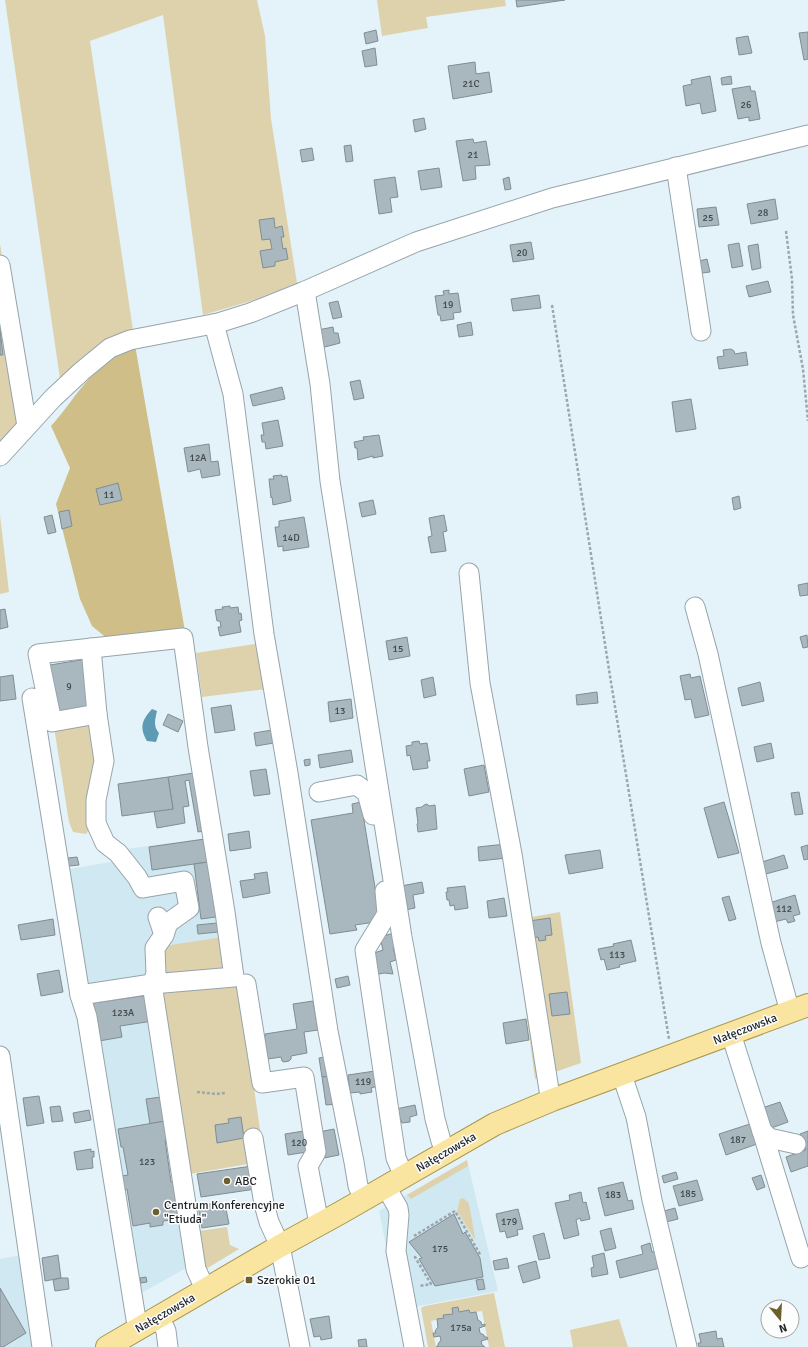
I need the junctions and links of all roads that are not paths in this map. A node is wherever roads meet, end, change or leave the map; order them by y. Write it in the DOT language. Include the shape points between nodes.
graph roads {
  1 [pos="808,135"];
  2 [pos="676,167"];
  3 [pos="0,265"];
  4 [pos="305,291"];
  5 [pos="214,324"];
  6 [pos="701,331"];
  7 [pos="27,426"];
  8 [pos="0,456"];
  9 [pos="469,573"];
  10 [pos="695,607"];
  11 [pos="91,648"];
  12 [pos="32,698"];
  13 [pos="97,714"];
  14 [pos="319,792"];
  15 [pos="158,917"];
  16 [pos="164,935"];
  17 [pos="84,958"];
  18 [pos="152,984"];
  19 [pos="246,984"];
  20 [pos="84,994"];
  21 [pos="799,1008"];
  22 [pos="731,1034"];
  23 [pos="0,1056"];
  24 [pos="622,1075"];
  25 [pos="552,1100"];
  26 [pos="762,1131"];
  27 [pos="252,1138"];
  28 [pos="796,1144"];
  29 [pos="446,1152"];
  30 [pos="404,1176"];
  31 [pos="386,1187"];
  32 [pos="364,1199"];
  33 [pos="319,1224"];
  34 [pos="280,1246"];
  35 [pos="801,1258"];
  36 [pos="205,1289"];
  37 [pos="159,1316"];
  38 [pos="140,1327"];
  39 [pos="42,1347"];
  40 [pos="106,1347"];
  41 [pos="168,1347"];
  42 [pos="300,1347"];
  43 [pos="414,1347"];
  44 [pos="687,1347"];
  1 -- 2 [label="street"];
  2 -- 4 [label="street" via="552,198 416,242"];
  2 -- 6 [label="street"];
  3 -- 7 [label="street"];
  4 -- 5 [label="street"];
  4 -- 29 [label="street" via="320,384 330,481 402,937 436,1119"];
  5 -- 7 [label="street" via="130,340 110,348 53,398"];
  5 -- 32 [label="street" via="232,394 264,634 290,781 328,1031 358,1186"];
  7 -- 8 [label="street"];
  9 -- 25 [label="street" via="480,683 512,854"];
  10 -- 21 [label="street" via="708,654 771,943"];
  11 -- 13 [label="street"];
  11 -- 13 [label="street" via="38,654 52,722"];
  11 -- 18 [label="street" via="183,638 234,977"];
  12 -- 20 [label="street"];
  13 -- 16 [label="street" via="104,761 96,800 96,823 105,843 118,853 143,888 184,881 189,908 168,923"];
  14 -- 30 [label="street" via="357,785 367,792 372,810 387,914 366,950 396,1158"];
  15 -- 16 [label="street"];
  16 -- 18 [label="street" via="154,948 156,974"];
  17 -- 20 [label="street"];
  18 -- 20 [label="street"];
  18 -- 36 [label="street" via="196,1269"];
  19 -- 33 [label="street" via="262,1083 304,1077 316,1152 308,1166"];
  20 -- 38 [label="street" via="136,1319"];
  21 -- 22 [label="main road, Nałęczowska"];
  22 -- 24 [label="main road, Nałęczowska"];
  22 -- 26 [label="street"];
  23 -- 39 [label="street"];
  24 -- 25 [label="main road, Nałęczowska"];
  24 -- 44 [label="street" via="636,1117 652,1200"];
  25 -- 29 [label="main road, Nałęczowska" via="495,1124"];
  26 -- 28 [label="street" via="769,1138"];
  26 -- 35 [label="street"];
  27 -- 34 [label="street" via="267,1216"];
  29 -- 30 [label="main road, Nałęczowska"];
  30 -- 31 [label="main road, Nałęczowska"];
  31 -- 32 [label="main road, Nałęczowska"];
  31 -- 43 [label="street" via="398,1208 396,1250"];
  32 -- 33 [label="main road, Nałęczowska"];
  33 -- 34 [label="main road, Nałęczowska"];
  34 -- 36 [label="main road, Nałęczowska"];
  34 -- 42 [label="street"];
  36 -- 37 [label="main road, Nałęczowska"];
  37 -- 38 [label="main road, Nałęczowska"];
  37 -- 41 [label="street" via="166,1331"];
  38 -- 40 [label="main road, Nałęczowska"];
}
